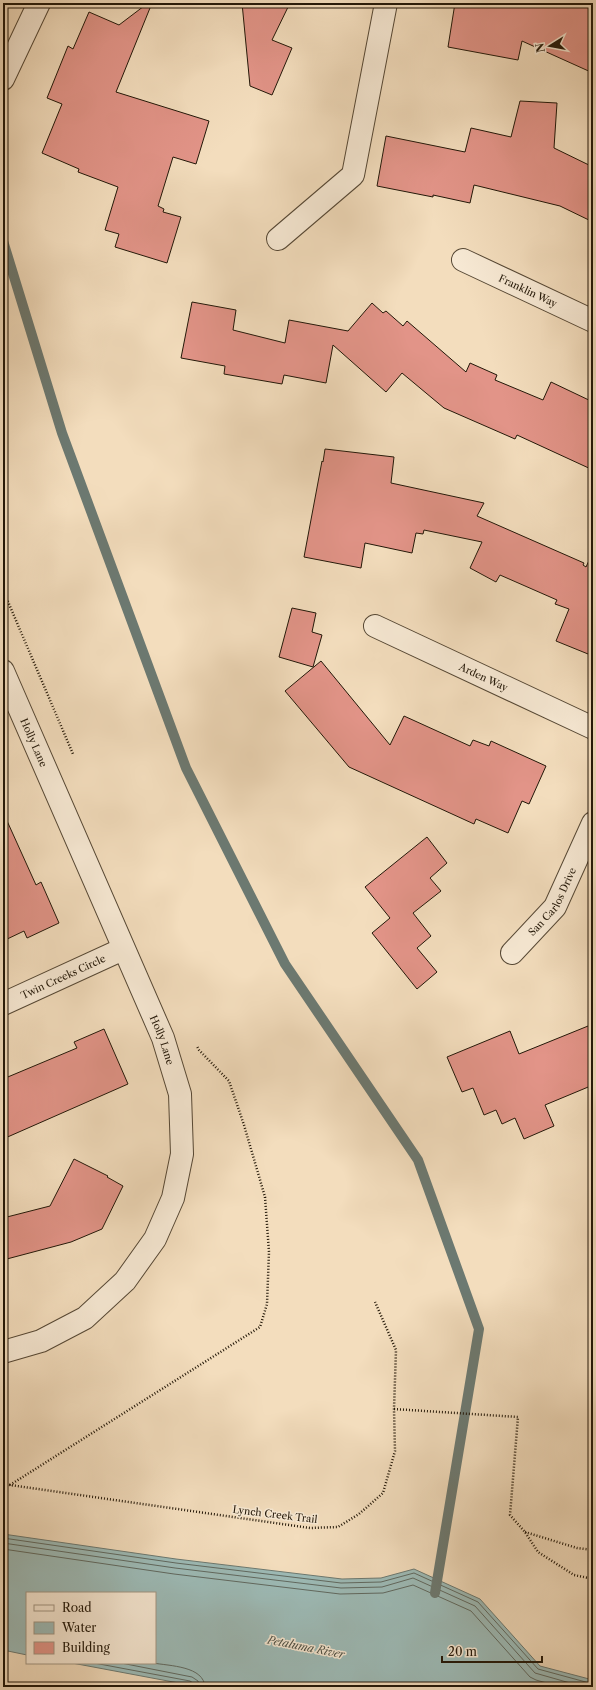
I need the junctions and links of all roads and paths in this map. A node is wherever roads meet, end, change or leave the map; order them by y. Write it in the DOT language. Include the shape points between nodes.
graph roads {
  1 [pos="39,3"];
  2 [pos="386,3"];
  3 [pos="3,79"];
  4 [pos="278,239"];
  5 [pos="463,260"];
  6 [pos="593,321"];
  7 [pos="375,626"];
  8 [pos="3,670"];
  9 [pos="593,728"];
  10 [pos="593,823"];
  11 [pos="123,949"];
  12 [pos="512,953"];
  13 [pos="3,1004"];
  14 [pos="375,1302"];
  15 [pos="3,1352"];
  16 [pos="394,1409"];
  17 [pos="3,1484"];
  18 [pos="525,1532"];
  19 [pos="593,1550"];
  20 [pos="593,1579"];
  1 -- 3 [label="street"];
  2 -- 4 [label="street" via="353,175"];
  5 -- 6 [label="street, Franklin Way"];
  7 -- 9 [label="street, Arden Way"];
  8 -- 11 [label="street, Holly Lane"];
  10 -- 12 [label="street, San Carlos Drive" via="555,907"];
  11 -- 13 [label="street, Twin Creeks Circle"];
  11 -- 15 [label="street, Holly Lane" via="163,1038 180,1094 182,1154 173,1198 155,1239 125,1281 85,1318 41,1341"];
  14 -- 16 [label="path, Lynch Creek Trail" via="396,1350"];
  16 -- 17 [label="path, Lynch Creek Trail" via="395,1451 383,1493 359,1514 338,1527 310,1528"];
  16 -- 18 [label="path" via="518,1417 510,1515"];
  18 -- 19 [label="path" via="577,1548"];
  18 -- 20 [label="path" via="538,1552 574,1575"];
}
